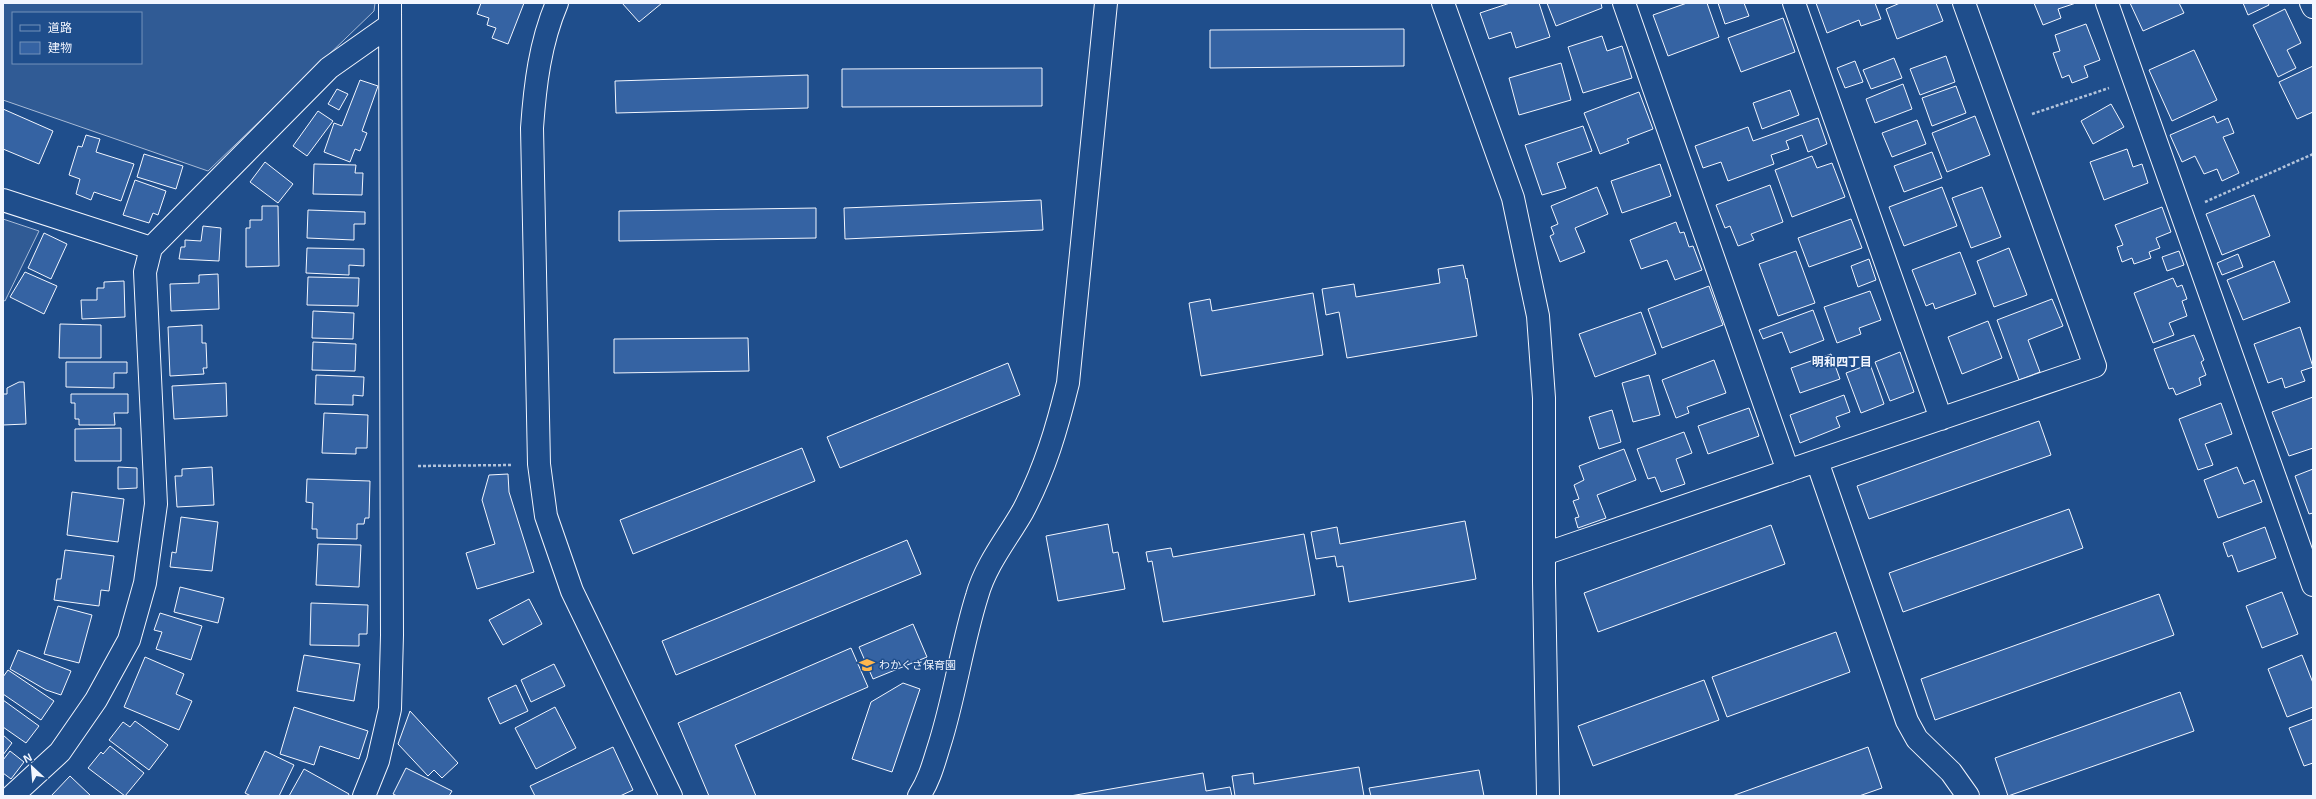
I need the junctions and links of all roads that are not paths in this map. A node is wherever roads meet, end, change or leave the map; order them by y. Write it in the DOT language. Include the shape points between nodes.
graph roads {
  1 [pos="390,3"];
  2 [pos="557,3"];
  3 [pos="1106,3"];
  4 [pos="1442,3"];
  5 [pos="1624,3"];
  6 [pos="1794,3"];
  7 [pos="1964,3"];
  8 [pos="2107,3"];
  9 [pos="2311,3"];
  10 [pos="2313,7"];
  11 [pos="390,25"];
  12 [pos="3,200"];
  13 [pos="151,248"];
  14 [pos="1941,419"];
  15 [pos="1817,461"];
  16 [pos="1788,471"];
  17 [pos="1544,554"];
  18 [pos="2313,585"];
  19 [pos="12,796"];
  20 [pos="364,796"];
  21 [pos="671,796"];
  22 [pos="919,796"];
  23 [pos="1548,796"];
  24 [pos="1968,796"];
  1 -- 11 [label="street"];
  2 -- 21 [label="street" via="536,75 532,128 539,464 546,516 572,591"];
  3 -- 22 [label="street" via="1068,383 1057,431 1041,475 1022,513 994,555 977,595 947,720 928,782"];
  4 -- 17 [label="street" via="1512,198 1538,316 1544,398"];
  5 -- 16 [label="street"];
  6 -- 14 [label="street"];
  7 -- 14 [label="street" via="2095,366"];
  8 -- 18 [label="street"];
  9 -- 10 [label="street"];
  11 -- 13 [label="street" via="329,68"];
  11 -- 20 [label="street" via="390,709 378,761"];
  12 -- 13 [label="street"];
  13 -- 19 [label="street" via="145,272 156,504 145,583 129,640 96,700 60,752"];
  14 -- 15 [label="street"];
  15 -- 16 [label="street"];
  15 -- 24 [label="street" via="1907,721 1917,739 1951,772"];
  16 -- 17 [label="street"];
  17 -- 23 [label="street"];
}
